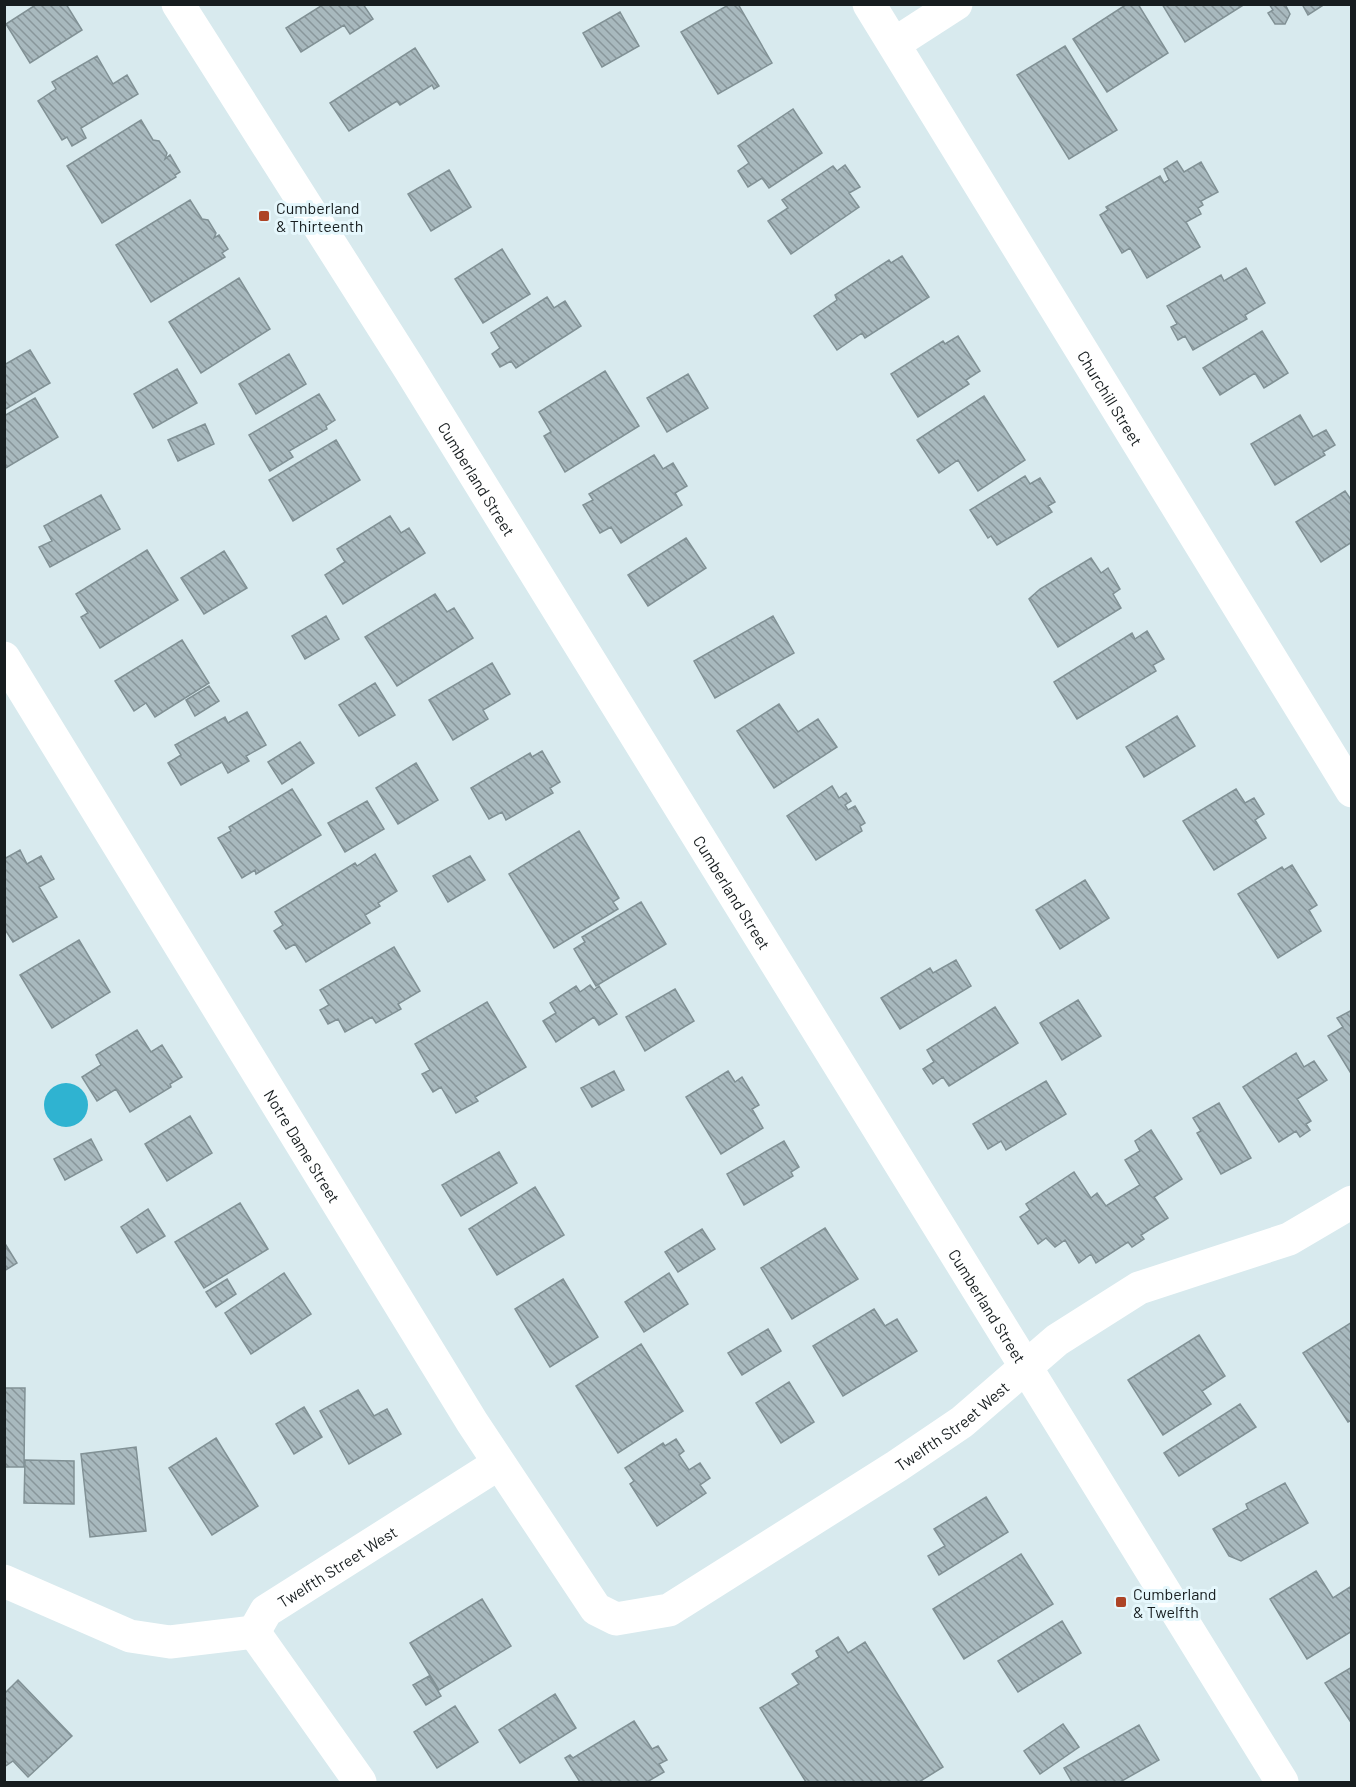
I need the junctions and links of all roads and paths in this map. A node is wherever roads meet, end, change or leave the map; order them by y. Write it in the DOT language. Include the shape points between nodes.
graph roads {
  1 [pos="178,4"];
  2 [pos="869,4"];
  3 [pos="956,4"];
  4 [pos="894,44"];
  5 [pos="4,658"];
  6 [pos="1352,791"];
  7 [pos="1352,1202"];
  8 [pos="1026,1368"];
  9 [pos="498,1464"];
  10 [pos="4,1581"];
  11 [pos="616,1619"];
  12 [pos="254,1632"];
  13 [pos="360,1782"];
  14 [pos="1282,1782"];
  1 -- 8 [label="street, Cumberland Street" via="409,368"];
  2 -- 4 [label="street, Churchill Street"];
  3 -- 4 [label="street"];
  4 -- 6 [label="street, Churchill Street"];
  5 -- 9 [label="street, Notre Dame Street"];
  7 -- 8 [label="street, Twelfth Street West" via="1289,1239 1138,1288 1057,1340"];
  8 -- 11 [label="street, Twelfth Street West" via="975,1412 916,1454 669,1610"];
  8 -- 14 [label="street, Cumberland Street"];
  9 -- 11 [label="street, Notre Dame Street" via="596,1609"];
  9 -- 12 [label="street, Twelfth Street West" via="266,1611"];
  10 -- 12 [label="street" via="130,1636 171,1642"];
  12 -- 13 [label="street"];
}
